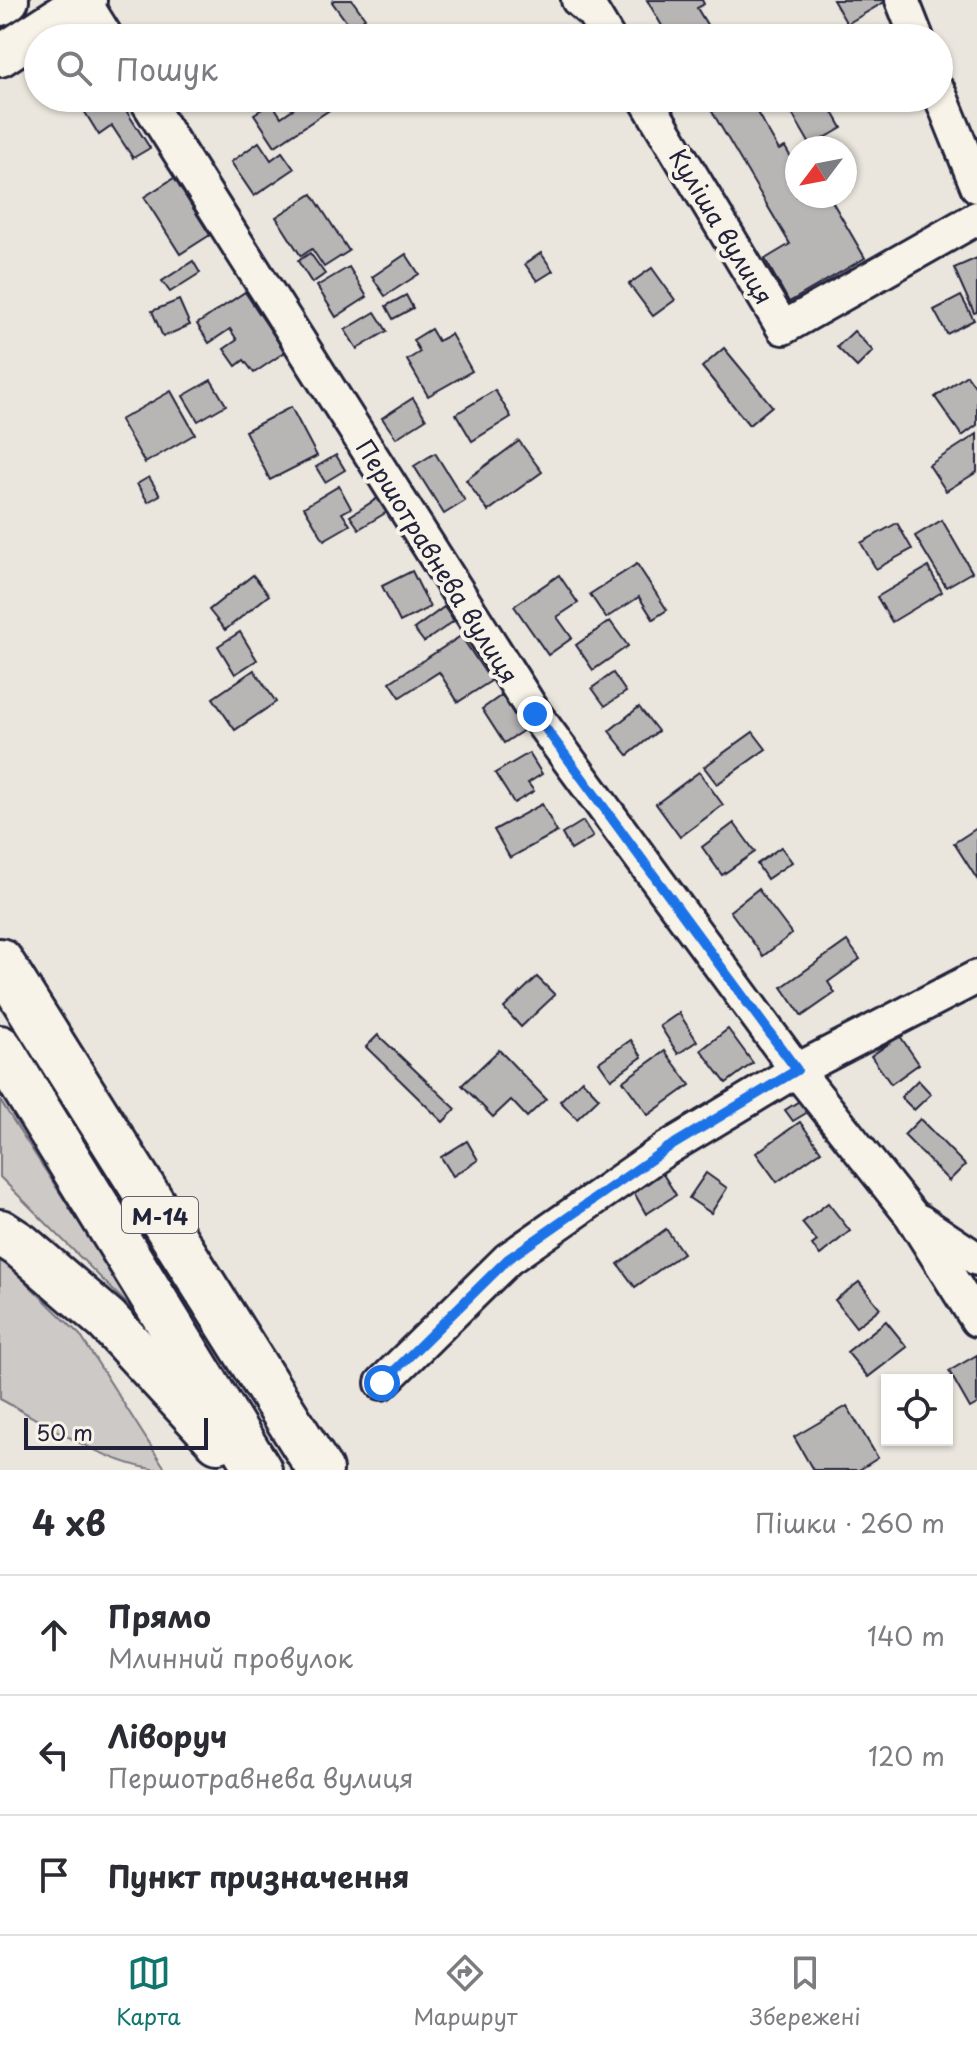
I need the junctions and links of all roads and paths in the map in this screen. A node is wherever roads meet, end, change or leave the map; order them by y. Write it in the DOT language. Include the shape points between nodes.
graph roads {
  1 [pos="8,0"];
  2 [pos="578,0"];
  3 [pos="902,0"];
  4 [pos="85,1"];
  5 [pos="0,5"];
  6 [pos="49,24"];
  7 [pos="99,24"];
  8 [pos="600,24"];
  9 [pos="911,24"];
  10 [pos="24,40"];
  11 [pos="0,56"];
  12 [pos="154,112"];
  13 [pos="653,112"];
  14 [pos="947,112"];
  15 [pos="977,186"];
  16 [pos="977,218"];
  17 [pos="4,966"];
  18 [pos="977,977"];
  19 [pos="0,1048"];
  20 [pos="797,1070"];
  21 [pos="911,1215"];
  22 [pos="0,1232"];
  23 [pos="977,1259"];
  24 [pos="977,1320"];
  25 [pos="382,1383"];
  26 [pos="243,1470"];
  27 [pos="259,1470"];
  28 [pos="320,1470"];
  1 -- 5 [label="main road"];
  2 -- 8 [label="street"];
  3 -- 9 [label="street"];
  4 -- 6 [label="main road"];
  4 -- 7 [label="street"];
  10 -- 11 [label="main road"];
  12 -- 20 [label="street, Першотравнева вулиця" via="535,714"];
  13 -- 16 [label="street, Куліша вулиця" via="783,328"];
  14 -- 15 [label="street"];
  17 -- 28 [label="highway, М-14"];
  18 -- 20 [label="street"];
  19 -- 27 [label="highway, М-14"];
  20 -- 21 [label="street, Першотравнева вулиця"];
  20 -- 25 [label="street" via="666,1149 508,1259"];
  21 -- 23 [label="street"];
  21 -- 24 [label="street, Першотравнева вулиця"];
  22 -- 26 [label="highway" via="107,1320"];
}
